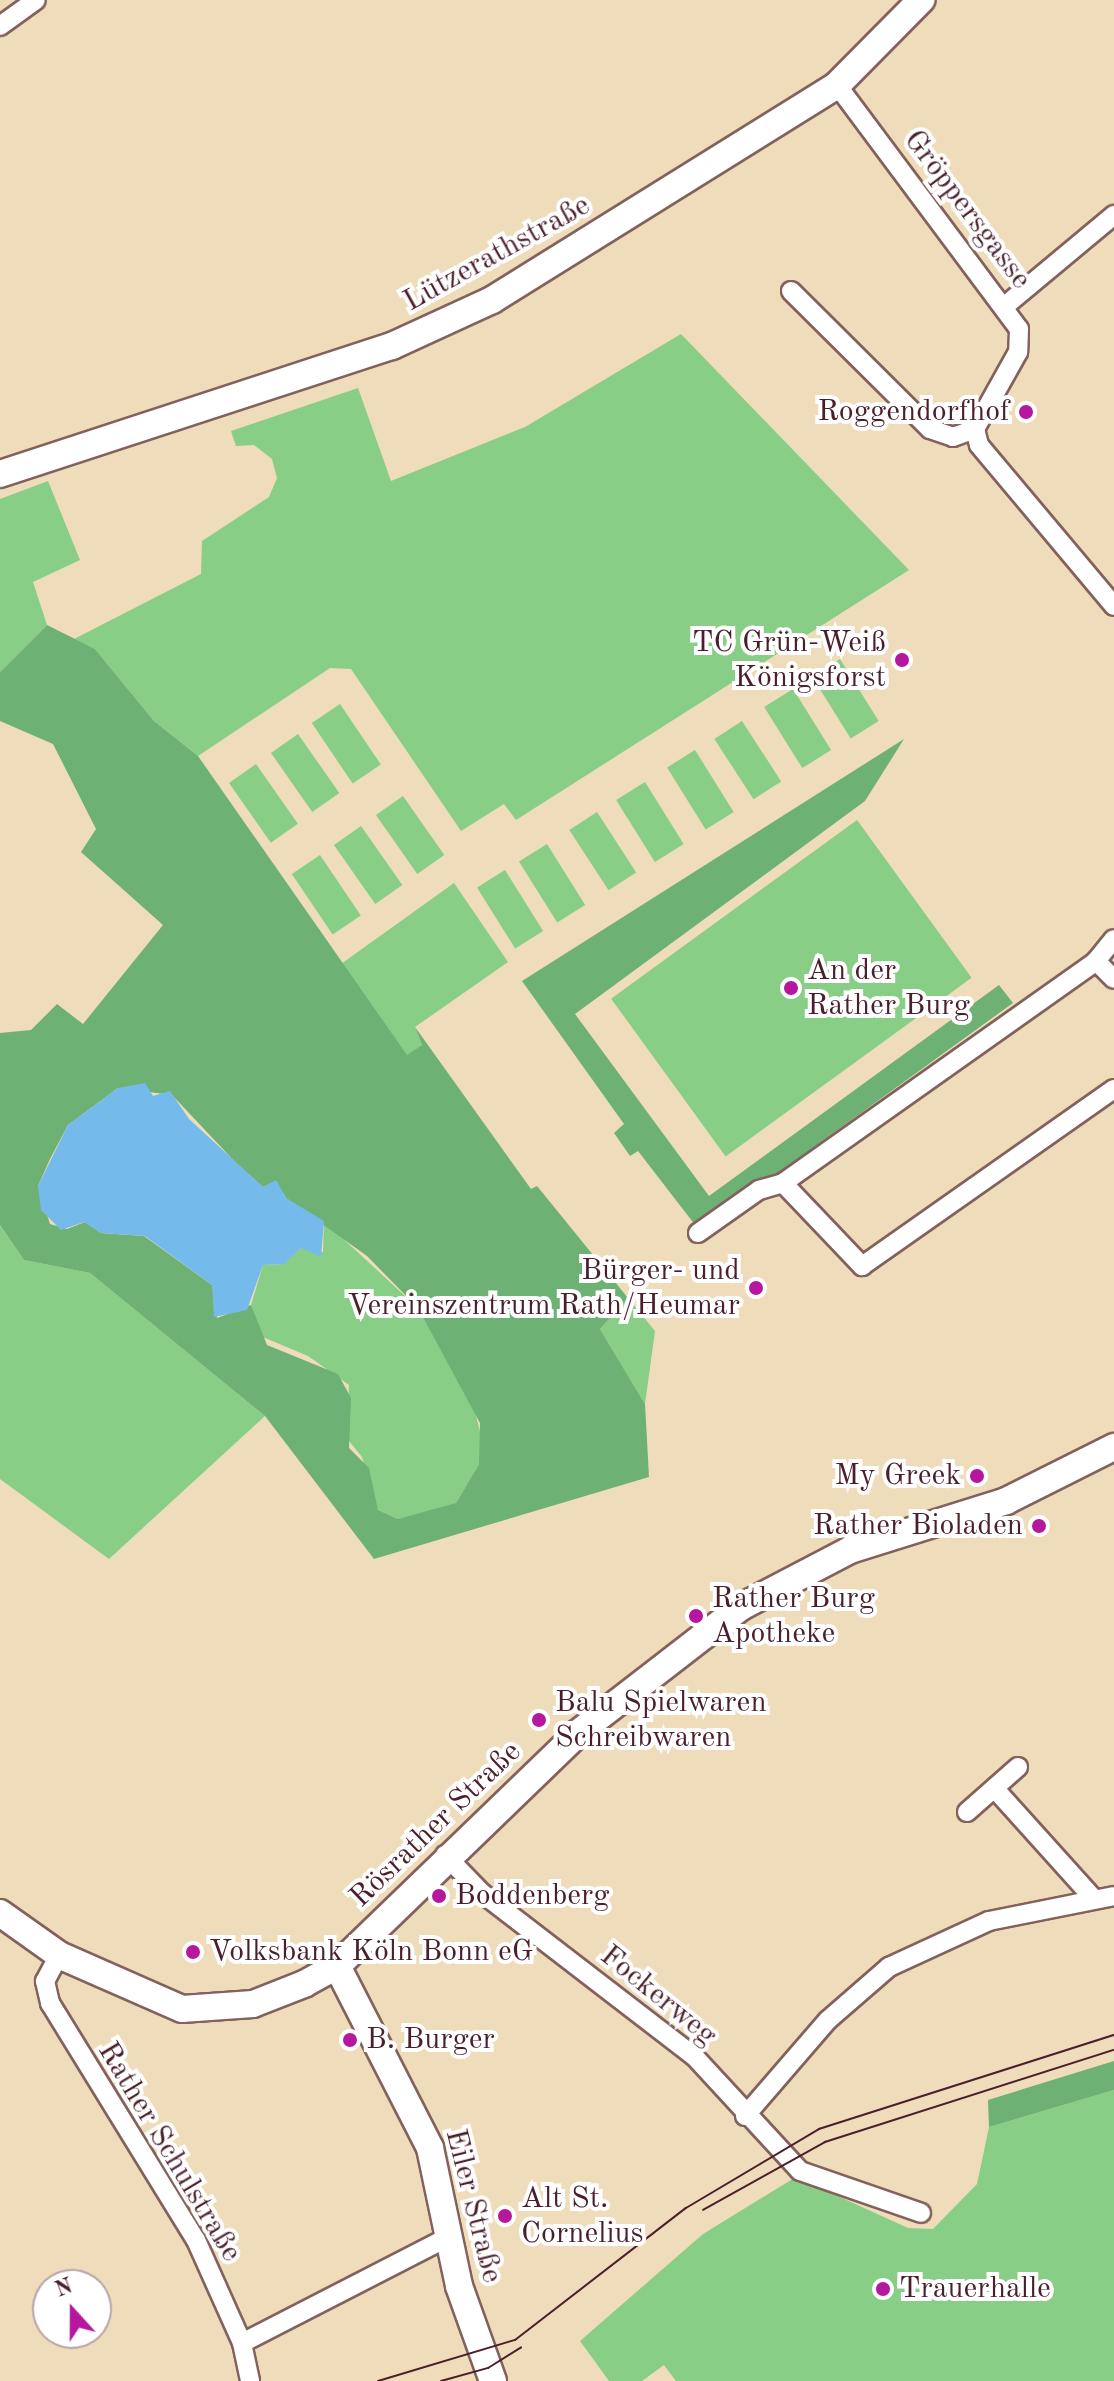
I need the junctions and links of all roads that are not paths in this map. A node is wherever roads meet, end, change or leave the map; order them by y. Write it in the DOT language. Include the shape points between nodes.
graph roads {
  1 [pos="36,0"];
  2 [pos="921,0"];
  3 [pos="0,26"];
  4 [pos="837,85"];
  5 [pos="1114,215"];
  6 [pos="791,291"];
  7 [pos="1006,305"];
  8 [pos="975,429"];
  9 [pos="0,474"];
  10 [pos="1114,606"];
  11 [pos="1114,939"];
  12 [pos="1096,961"];
  13 [pos="1114,979"];
  14 [pos="1114,1089"];
  15 [pos="783,1183"];
  16 [pos="698,1233"];
  17 [pos="1114,1447"];
  18 [pos="1018,1767"];
  19 [pos="995,1789"];
  20 [pos="967,1812"];
  21 [pos="445,1855"];
  22 [pos="1114,1896"];
  23 [pos="1094,1899"];
  24 [pos="0,1913"];
  25 [pos="59,1955"];
  26 [pos="337,1966"];
  27 [pos="745,2116"];
  28 [pos="921,2213"];
  29 [pos="448,2237"];
  30 [pos="242,2343"];
  31 [pos="250,2381"];
  32 [pos="493,2381"];
  1 -- 3 [label="street"];
  2 -- 4 [label="main road, Lützerathstraße"];
  4 -- 7 [label="street, Gröppersgasse"];
  4 -- 9 [label="main road, Lützerathstraße" via="566,257 435,328"];
  5 -- 7 [label="street"];
  6 -- 8 [label="street" via="930,429 953,437"];
  7 -- 8 [label="street, Gröppersgasse" via="1019,329 1018,352"];
  8 -- 10 [label="street" via="987,462"];
  11 -- 12 [label="street"];
  12 -- 13 [label="street"];
  12 -- 15 [label="street"];
  14 -- 15 [label="street" via="862,1266"];
  15 -- 16 [label="street" via="759,1190"];
  17 -- 21 [label="main road, Rösrather Straße" via="1006,1501 850,1550 741,1607 578,1733"];
  18 -- 19 [label="street"];
  19 -- 20 [label="street"];
  19 -- 23 [label="street"];
  21 -- 26 [label="main road, Rösrather Straße"];
  21 -- 27 [label="street, Fockerweg" via="482,1893 694,2056"];
  22 -- 23 [label="street"];
  23 -- 27 [label="street" via="989,1921 889,1967 828,2020"];
  24 -- 25 [label="main road, Rösrather Straße"];
  25 -- 26 [label="main road, Rösrather Straße" via="132,1993 204,2010 253,2004"];
  25 -- 30 [label="street, Rather Schulstraße" via="45,1981 50,2003 196,2240"];
  26 -- 29 [label="main road, Eiler Straße" via="394,2066 430,2148"];
  27 -- 28 [label="street, Fockerweg" via="800,2171"];
  29 -- 30 [label="street"];
  29 -- 32 [label="main road, Eiler Straße" via="472,2334"];
  30 -- 31 [label="street, Rather Schulstraße"];
}
